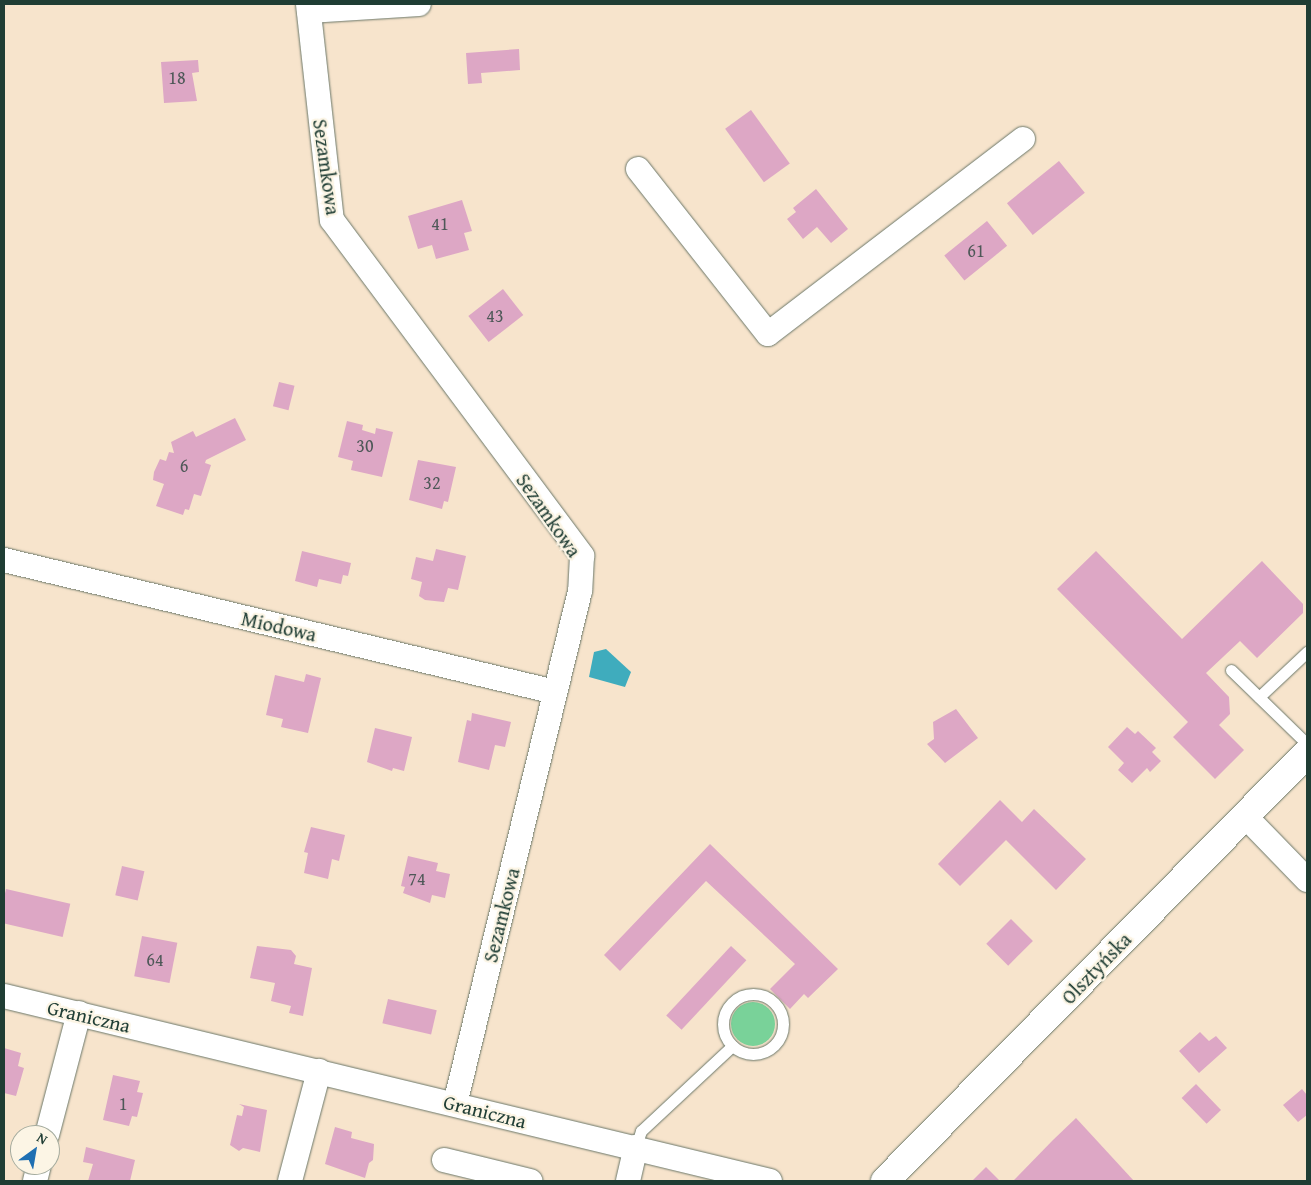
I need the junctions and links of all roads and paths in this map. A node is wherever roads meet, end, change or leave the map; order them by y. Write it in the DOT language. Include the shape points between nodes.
graph roads {
  1 [pos="419,4"];
  2 [pos="308,7"];
  3 [pos="1023,139"];
  4 [pos="638,169"];
  5 [pos="4,560"];
  6 [pos="1307,652"];
  7 [pos="1231,670"];
  8 [pos="555,692"];
  9 [pos="1259,697"];
  10 [pos="1307,744"];
  11 [pos="1307,753"];
  12 [pos="1245,816"];
  13 [pos="1307,880"];
  14 [pos="4,996"];
  15 [pos="79,1013"];
  16 [pos="732,1046"];
  17 [pos="319,1071"];
  18 [pos="455,1104"];
  19 [pos="50,1125"];
  20 [pos="643,1149"];
  21 [pos="444,1160"];
  22 [pos="290,1181"];
  23 [pos="530,1181"];
  24 [pos="628,1181"];
  25 [pos="708,1181"];
  26 [pos="770,1181"];
  27 [pos="884,1181"];
  1 -- 2 [label="street"];
  2 -- 8 [label="street, Sezamkowa" via="332,220 582,556 580,592"];
  3 -- 4 [label="street" via="768,334"];
  5 -- 8 [label="street, Miodowa"];
  6 -- 9 [label="lane"];
  7 -- 9 [label="lane"];
  8 -- 18 [label="street, Sezamkowa"];
  9 -- 10 [label="lane"];
  11 -- 12 [label="street, Olsztyńska"];
  12 -- 13 [label="street"];
  12 -- 27 [label="street, Olsztyńska"];
  14 -- 15 [label="street, Graniczna"];
  15 -- 17 [label="street, Graniczna"];
  15 -- 19 [label="street"];
  16 -- 16 [label="lane" via="746,1053 761,1053 778,1041 783,1021 774,1003 765,997 744,995 728,1008 723,1028"];
  16 -- 20 [label="lane" via="641,1131"];
  17 -- 18 [label="street, Graniczna"];
  17 -- 22 [label="street"];
  18 -- 20 [label="street, Graniczna"];
  20 -- 24 [label="street"];
  20 -- 25 [label="street, Graniczna"];
  20 -- 26 [label="street, Graniczna"];
  21 -- 23 [label="street"];
}
